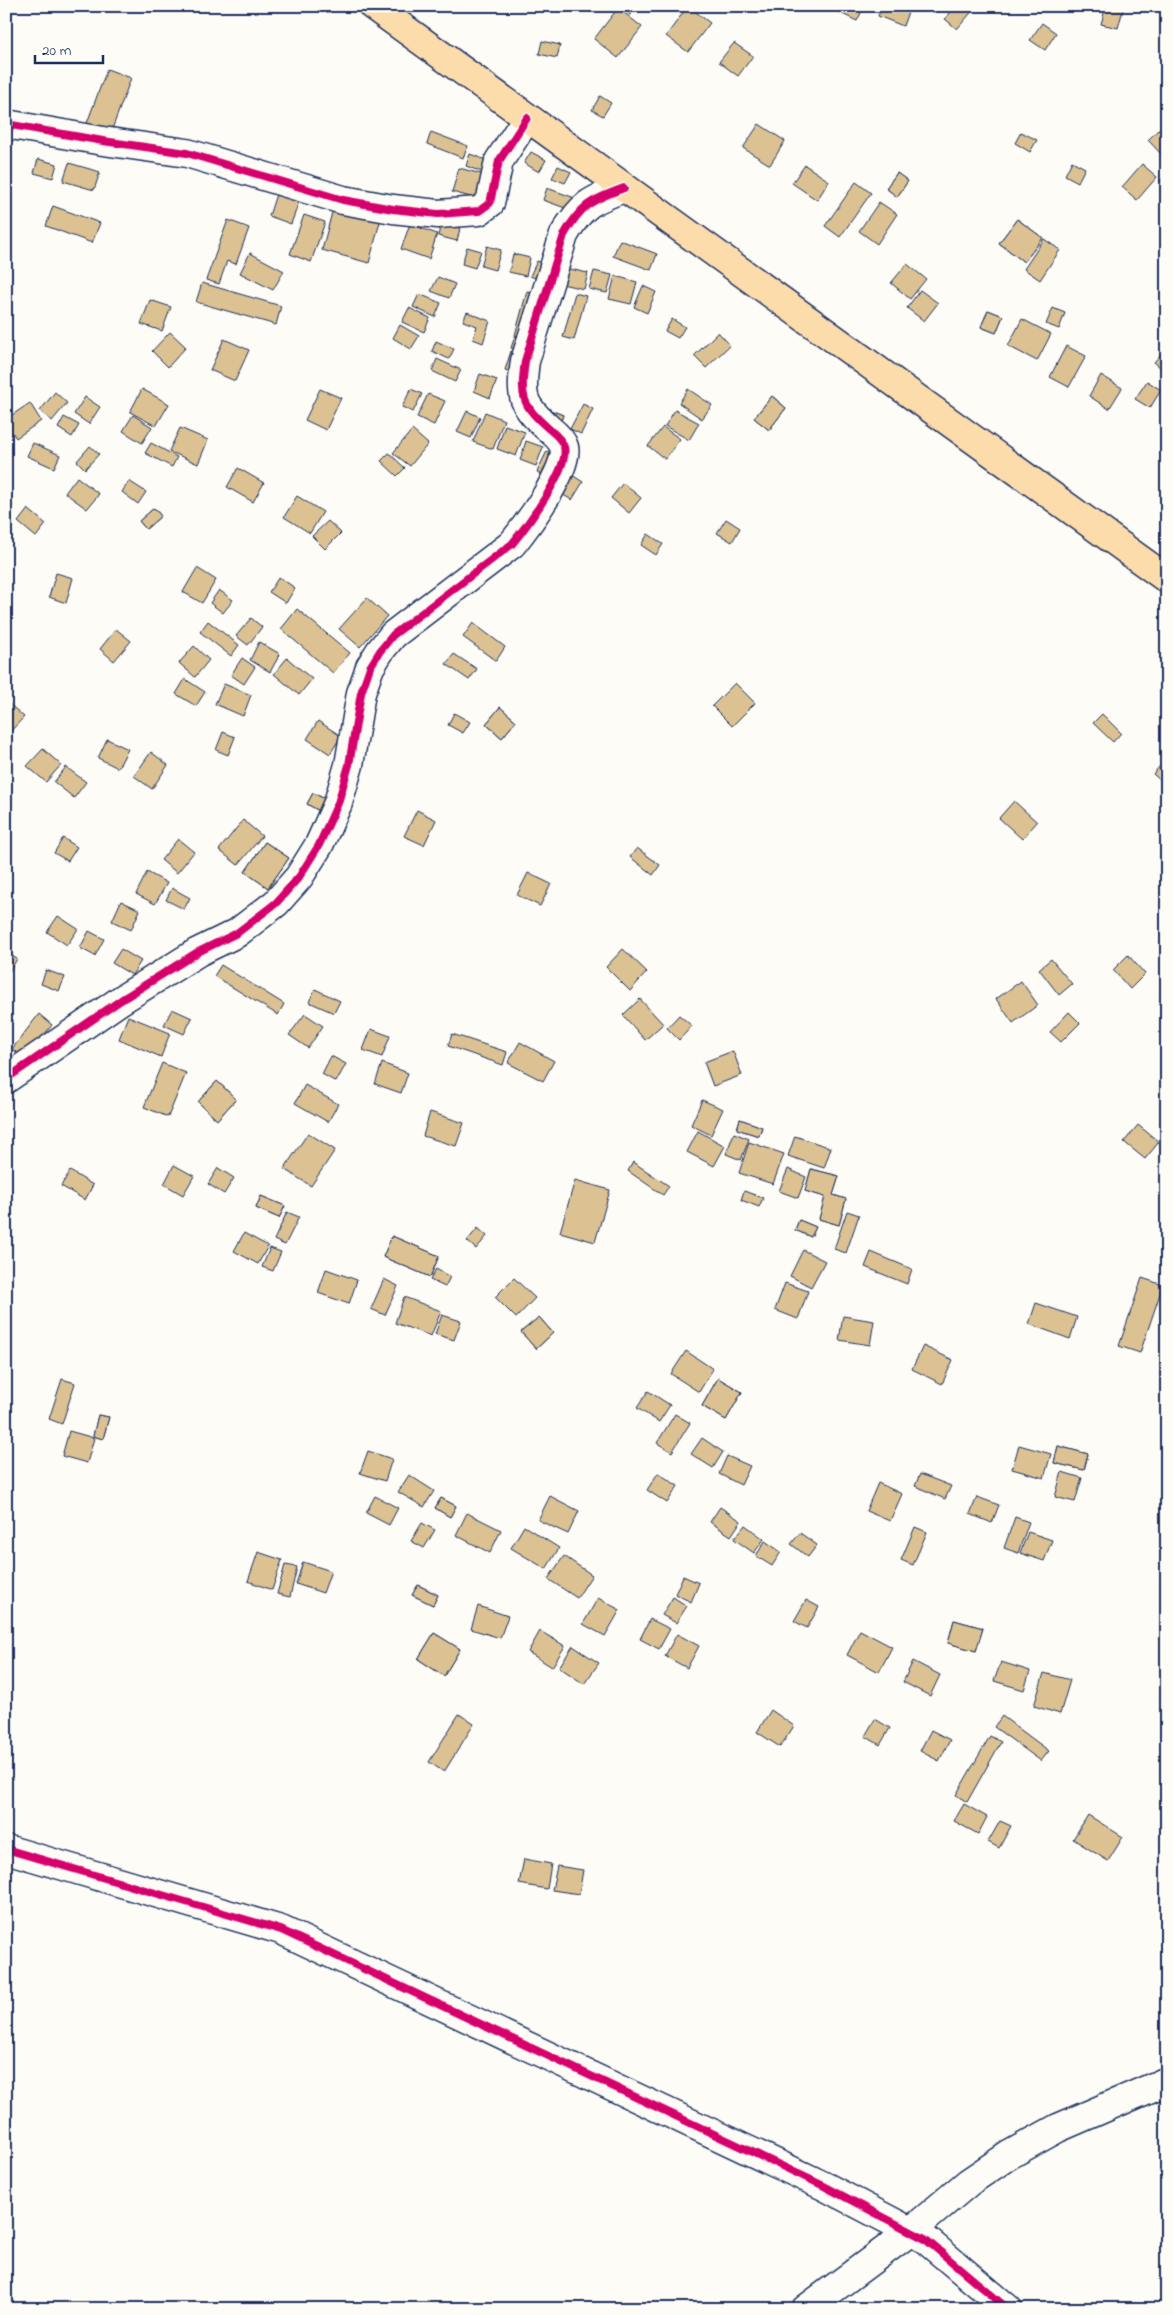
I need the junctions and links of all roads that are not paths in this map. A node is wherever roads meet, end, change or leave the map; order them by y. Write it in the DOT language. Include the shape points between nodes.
graph roads {
  1 [pos="373,6"];
  2 [pos="527,118"];
  3 [pos="6,124"];
  4 [pos="624,188"];
  5 [pos="1167,578"];
  6 [pos="6,1079"];
  7 [pos="6,1849"];
  8 [pos="1167,2080"];
  9 [pos="910,2231"];
  10 [pos="806,2309"];
  11 [pos="1008,2309"];
  1 -- 2 [label="main road"];
  2 -- 3 [label="street" via="499,161 490,203 479,211 438,214 343,200 188,153"];
  2 -- 4 [label="main road"];
  4 -- 5 [label="main road"];
  4 -- 6 [label="street" via="588,204 575,216 564,235 525,362 522,381 528,409 564,445 565,455 557,474 532,519 512,544 394,635 380,651 370,667 361,693 349,765 338,803 319,845 298,876 276,903 237,933 198,952 121,1000"];
  7 -- 9 [label="street" via="281,1930 824,2186"];
  8 -- 9 [label="street" via="1058,2128 1009,2155 969,2182"];
  9 -- 10 [label="street"];
  9 -- 11 [label="street" via="925,2239"];
}
